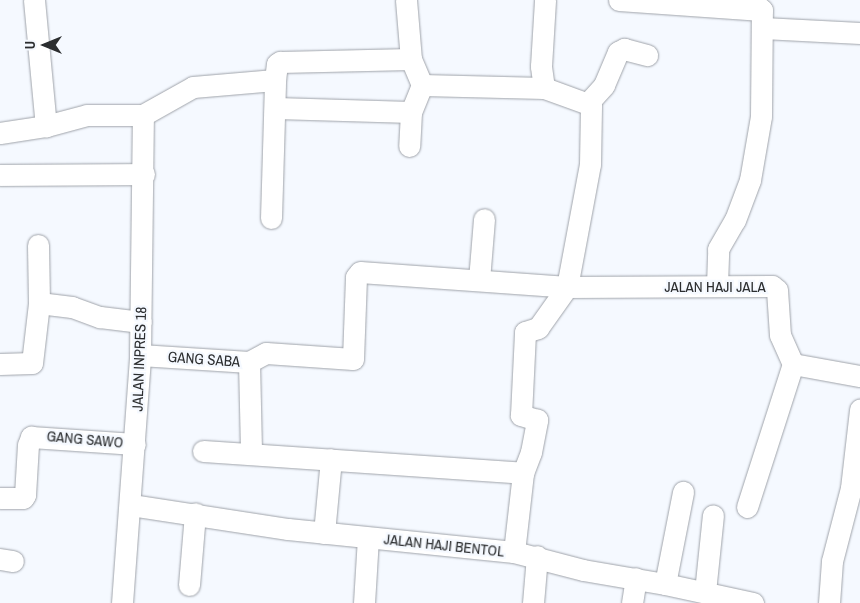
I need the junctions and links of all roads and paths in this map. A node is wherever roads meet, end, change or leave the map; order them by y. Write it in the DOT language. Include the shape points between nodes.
graph roads {
  1 [pos="34,0"];
  2 [pos="406,0"];
  3 [pos="545,0"];
  4 [pos="619,0"];
  5 [pos="758,13"];
  6 [pos="860,33"];
  7 [pos="646,55"];
  8 [pos="411,59"];
  9 [pos="275,80"];
  10 [pos="422,86"];
  11 [pos="544,88"];
  12 [pos="588,102"];
  13 [pos="276,108"];
  14 [pos="411,112"];
  15 [pos="143,115"];
  16 [pos="46,126"];
  17 [pos="0,133"];
  18 [pos="409,146"];
  19 [pos="144,174"];
  20 [pos="0,175"];
  21 [pos="271,218"];
  22 [pos="484,219"];
  23 [pos="38,245"];
  24 [pos="479,280"];
  25 [pos="717,285"];
  26 [pos="567,288"];
  27 [pos="39,303"];
  28 [pos="141,322"];
  29 [pos="140,355"];
  30 [pos="354,358"];
  31 [pos="250,362"];
  32 [pos="0,364"];
  33 [pos="794,364"];
  34 [pos="860,376"];
  35 [pos="860,410"];
  36 [pos="135,444"];
  37 [pos="202,451"];
  38 [pos="251,453"];
  39 [pos="331,459"];
  40 [pos="522,473"];
  41 [pos="683,492"];
  42 [pos="0,498"];
  43 [pos="131,505"];
  44 [pos="747,507"];
  45 [pos="195,513"];
  46 [pos="713,516"];
  47 [pos="324,533"];
  48 [pos="368,538"];
  49 [pos="514,552"];
  50 [pos="538,556"];
  51 [pos="636,578"];
  52 [pos="665,584"];
  53 [pos="189,585"];
  54 [pos="705,592"];
  55 [pos="122,603"];
  56 [pos="364,603"];
  57 [pos="534,603"];
  58 [pos="632,603"];
  59 [pos="753,603"];
  60 [pos="829,603"];
  1 -- 16 [label="street"];
  2 -- 8 [label="street"];
  3 -- 11 [label="street" via="541,66"];
  4 -- 5 [label="street"];
  5 -- 6 [label="street"];
  5 -- 25 [label="street" via="761,116 752,170 742,204 718,249"];
  7 -- 12 [label="street" via="624,49 618,52 604,85"];
  8 -- 9 [label="street" via="280,62 276,64"];
  8 -- 10 [label="street"];
  9 -- 13 [label="street"];
  9 -- 15 [label="street" via="193,86"];
  10 -- 11 [label="street"];
  10 -- 14 [label="street"];
  11 -- 12 [label="street"];
  12 -- 26 [label="street" via="593,110 590,164"];
  13 -- 14 [label="street"];
  13 -- 21 [label="street"];
  14 -- 18 [label="street"];
  15 -- 16 [label="street" via="87,115"];
  15 -- 19 [label="street, JALAN INPRES 18"];
  16 -- 17 [label="street"];
  19 -- 20 [label="street"];
  19 -- 28 [label="street, JALAN INPRES 18"];
  22 -- 24 [label="street"];
  23 -- 27 [label="street"];
  24 -- 26 [label="street, JALAN HAJI JALA"];
  24 -- 30 [label="street, JALAN HAJI JALA" via="358,273"];
  25 -- 26 [label="street, JALAN HAJI JALA"];
  25 -- 33 [label="street, JALAN HAJI JALA" via="775,288 780,335"];
  26 -- 40 [label="street" via="538,328 525,332 521,415 538,420 531,452"];
  27 -- 28 [label="street" via="72,307 100,317"];
  27 -- 32 [label="street" via="32,363"];
  28 -- 29 [label="street, JALAN INPRES 18"];
  29 -- 31 [label="street, GANG SABA"];
  29 -- 36 [label="street, JALAN INPRES 18"];
  30 -- 31 [label="street, GANG SABA" via="266,353"];
  31 -- 38 [label="street"];
  33 -- 34 [label="street"];
  33 -- 44 [label="street"];
  35 -- 60 [label="street" via="852,488 832,561"];
  36 -- 42 [label="street, GANG SAWO" via="31,437 25,495 23,498"];
  36 -- 43 [label="street, JALAN INPRES 18"];
  37 -- 38 [label="street"];
  38 -- 39 [label="street"];
  39 -- 40 [label="street"];
  39 -- 47 [label="street"];
  40 -- 49 [label="street"];
  41 -- 52 [label="street"];
  43 -- 45 [label="street, JALAN HAJI BENTOL"];
  43 -- 55 [label="street, JALAN INPRES 18"];
  45 -- 47 [label="street, JALAN HAJI BENTOL"];
  45 -- 53 [label="street"];
  46 -- 54 [label="street"];
  47 -- 48 [label="street, JALAN HAJI BENTOL"];
  48 -- 49 [label="street, JALAN HAJI BENTOL"];
  48 -- 56 [label="street"];
  49 -- 50 [label="street, JALAN HAJI BENTOL"];
  50 -- 51 [label="street, JALAN HAJI BENTOL" via="583,570"];
  50 -- 57 [label="street"];
  51 -- 52 [label="street, JALAN HAJI BENTOL"];
  51 -- 58 [label="street"];
  52 -- 54 [label="street, JALAN HAJI BENTOL"];
  54 -- 59 [label="street, JALAN HAJI BENTOL"];
}
